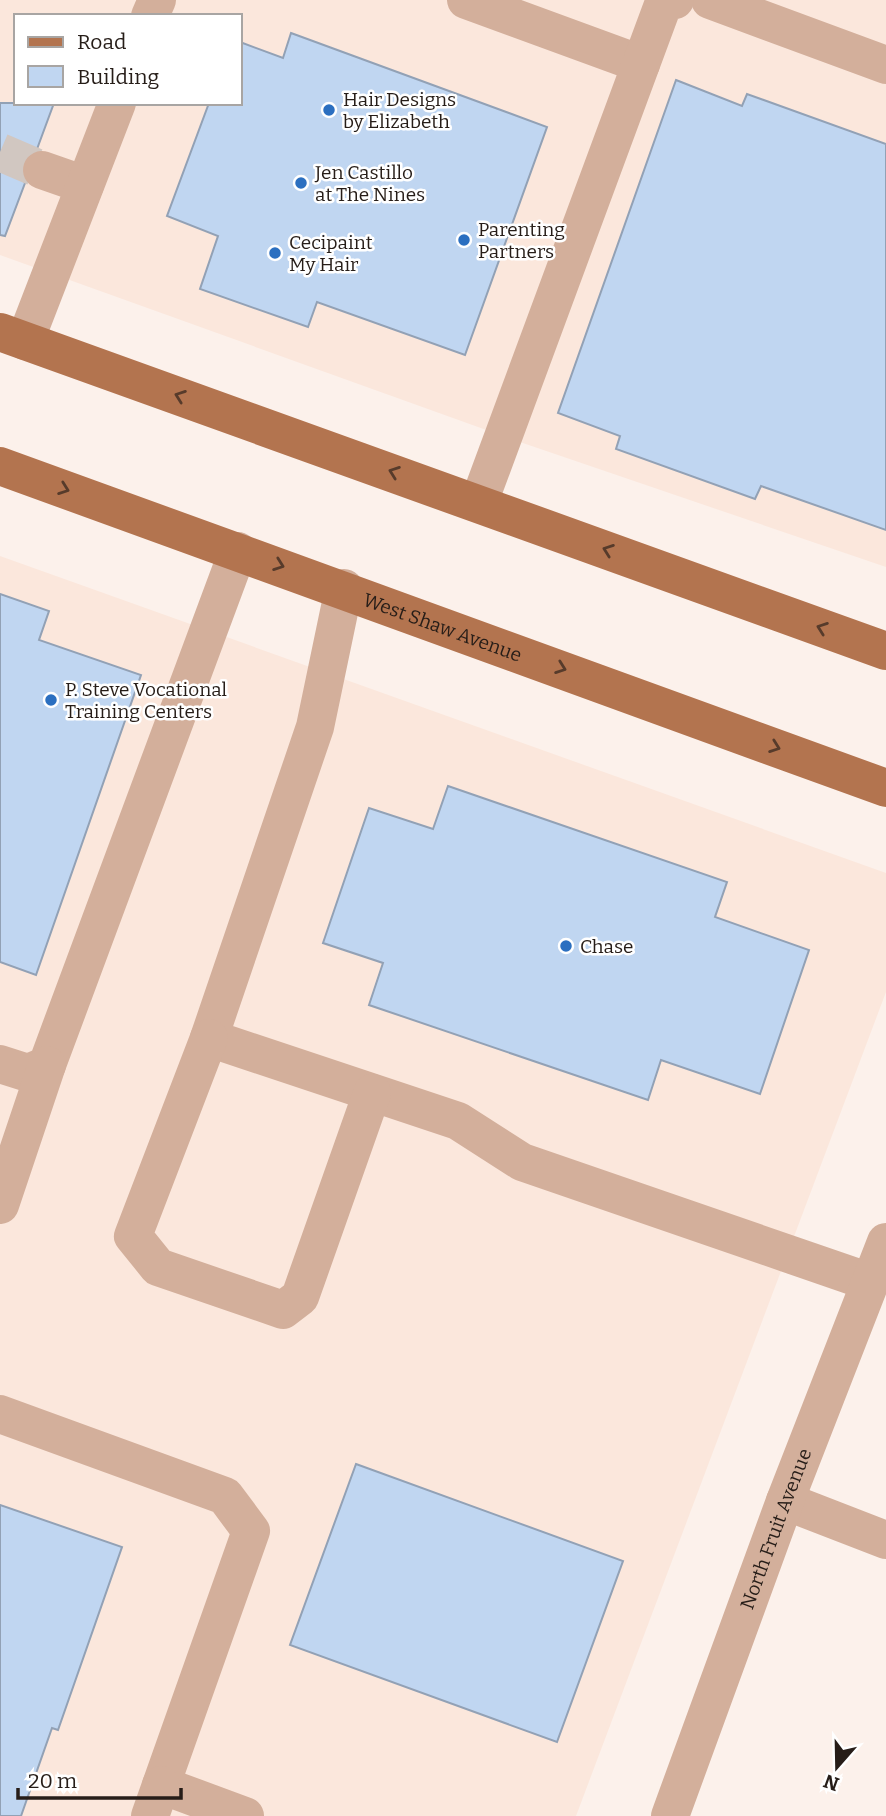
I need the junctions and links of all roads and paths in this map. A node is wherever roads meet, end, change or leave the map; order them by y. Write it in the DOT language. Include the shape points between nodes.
graph roads {
  1 [pos="466,0"];
  2 [pos="710,0"];
  3 [pos="668,1"];
  4 [pos="641,64"];
  5 [pos="886,65"];
  6 [pos="116,105"];
  7 [pos="42,170"];
  8 [pos="85,185"];
  9 [pos="12,337"];
  10 [pos="0,466"];
  11 [pos="479,502"];
  12 [pos="238,551"];
  13 [pos="344,589"];
  14 [pos="886,651"];
  15 [pos="886,788"];
  16 [pos="209,1038"];
  17 [pos="0,1064"];
  18 [pos="47,1065"];
  19 [pos="372,1093"];
  20 [pos="0,1205"];
  21 [pos="886,1242"];
  22 [pos="870,1282"];
  23 [pos="0,1414"];
  24 [pos="785,1501"];
  25 [pos="886,1540"];
  26 [pos="155,1801"];
  27 [pos="245,1816"];
  28 [pos="670,1816"];
  1 -- 4 [label="street"];
  2 -- 5 [label="street"];
  3 -- 4 [label="street"];
  4 -- 11 [label="street"];
  6 -- 8 [label="street"];
  7 -- 8 [label="street"];
  8 -- 9 [label="street"];
  11 -- 9 [label="main road, one-way"];
  10 -- 12 [label="main road, West Shaw Avenue, one-way"];
  14 -- 11 [label="main road, one-way"];
  12 -- 13 [label="main road, West Shaw Avenue, one-way"];
  12 -- 18 [label="street"];
  13 -- 15 [label="main road, West Shaw Avenue, one-way"];
  13 -- 16 [label="street" via="315,727"];
  16 -- 19 [label="street"];
  16 -- 19 [label="street" via="133,1236 158,1268 258,1302 283,1310 300,1297"];
  17 -- 18 [label="street" via="27,1073"];
  18 -- 20 [label="street"];
  19 -- 22 [label="street" via="458,1121 522,1162"];
  21 -- 22 [label="street, North Fruit Avenue"];
  22 -- 24 [label="street, North Fruit Avenue"];
  23 -- 26 [label="street" via="225,1496 251,1531"];
  24 -- 25 [label="street"];
  24 -- 28 [label="street, North Fruit Avenue"];
  26 -- 27 [label="street"];
}
